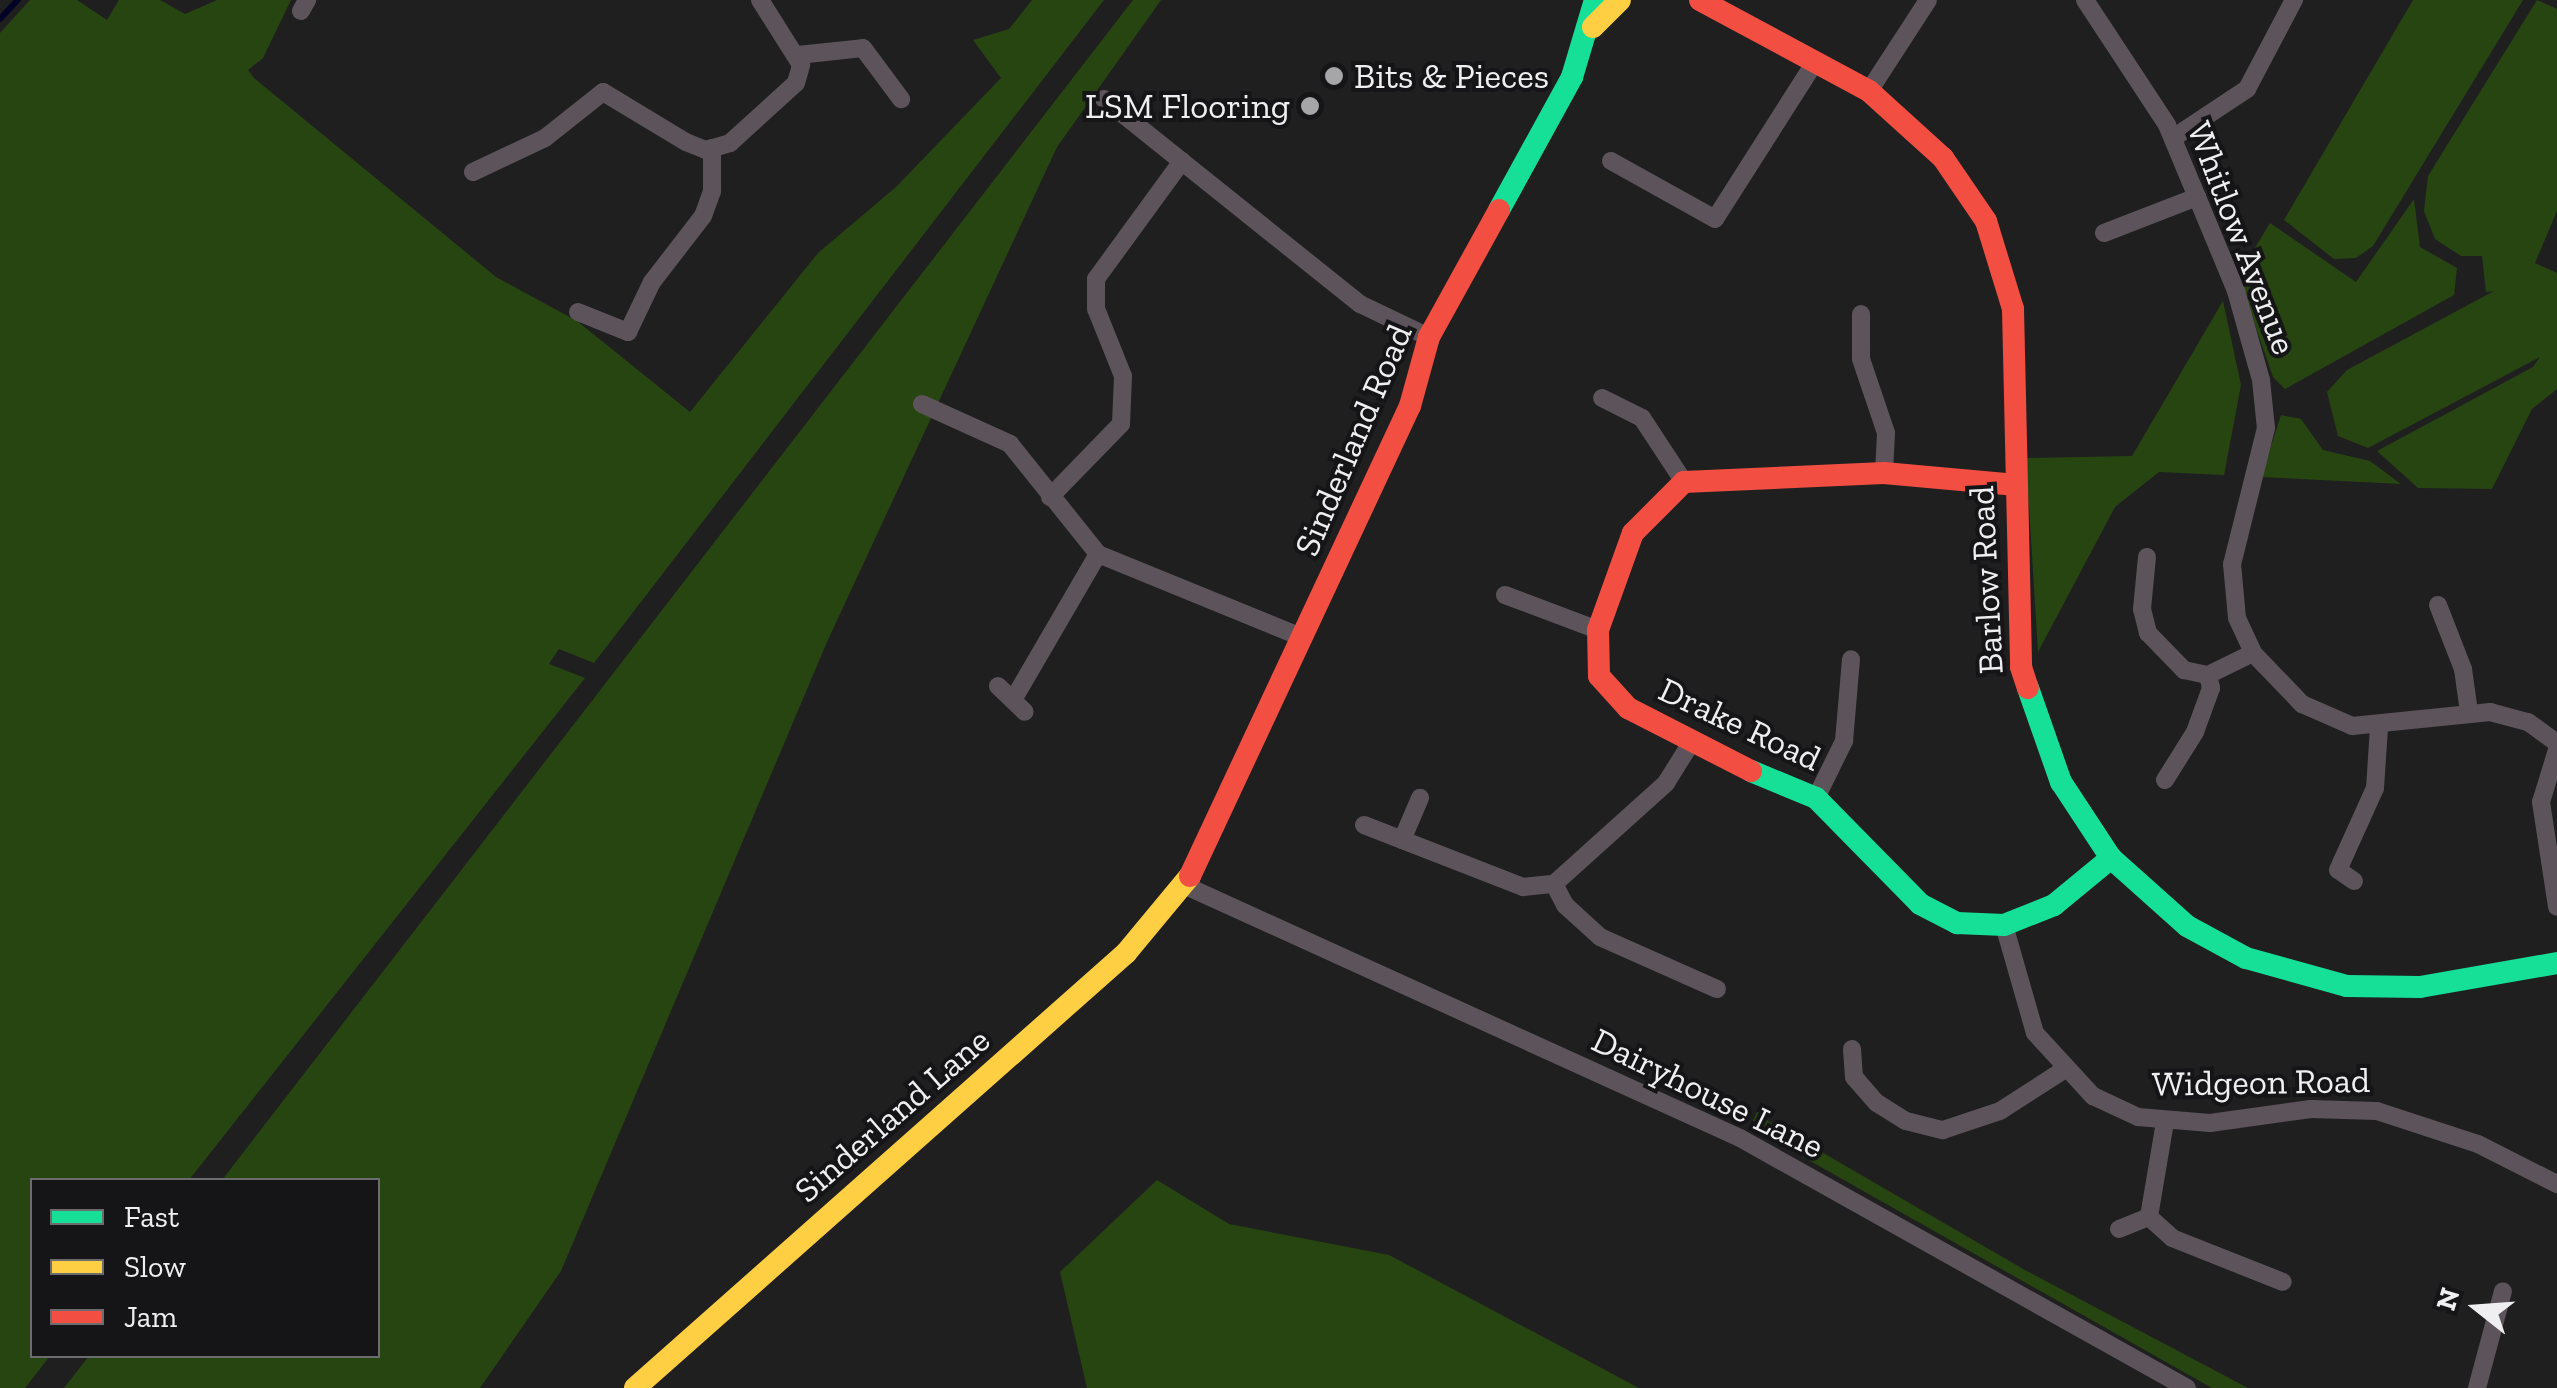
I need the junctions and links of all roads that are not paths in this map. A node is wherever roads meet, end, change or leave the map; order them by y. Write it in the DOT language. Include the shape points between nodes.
graph roads {
  1 [pos="760,0"];
  2 [pos="1594,0"];
  3 [pos="1620,0"];
  4 [pos="1701,0"];
  5 [pos="1928,0"];
  6 [pos="2085,0"];
  7 [pos="2294,0"];
  8 [pos="1593,28"];
  9 [pos="798,54"];
  10 [pos="1815,62"];
  11 [pos="1870,91"];
  12 [pos="901,98"];
  13 [pos="1104,99"];
  14 [pos="2173,138"];
  15 [pos="712,148"];
  16 [pos="1182,161"];
  17 [pos="1611,161"];
  18 [pos="473,172"];
  19 [pos="2197,196"];
  20 [pos="2104,233"];
  21 [pos="578,312"];
  22 [pos="1861,314"];
  23 [pos="1430,337"];
  24 [pos="1602,398"];
  25 [pos="922,404"];
  26 [pos="1884,473"];
  27 [pos="1684,482"];
  28 [pos="2016,485"];
  29 [pos="1050,497"];
  30 [pos="1098,554"];
  31 [pos="2147,556"];
  32 [pos="1506,596"];
  33 [pos="2438,606"];
  34 [pos="1598,630"];
  35 [pos="1304,638"];
  36 [pos="2254,652"];
  37 [pos="1851,659"];
  38 [pos="2208,675"];
  39 [pos="998,686"];
  40 [pos="2469,712"];
  41 [pos="2379,728"];
  42 [pos="1689,746"];
  43 [pos="2557,746"];
  44 [pos="2165,780"];
  45 [pos="1420,798"];
  46 [pos="1816,798"];
  47 [pos="1364,825"];
  48 [pos="1402,840"];
  49 [pos="2111,858"];
  50 [pos="2354,880"];
  51 [pos="1554,884"];
  52 [pos="1186,886"];
  53 [pos="2557,907"];
  54 [pos="2004,926"];
  55 [pos="2557,963"];
  56 [pos="1716,989"];
  57 [pos="1852,1049"];
  58 [pos="2062,1071"];
  59 [pos="2165,1122"];
  60 [pos="2557,1184"];
  61 [pos="2149,1217"];
  62 [pos="2119,1229"];
  63 [pos="2283,1282"];
  64 [pos="2503,1291"];
  65 [pos="635,1388"];
  66 [pos="2187,1388"];
  67 [pos="2478,1388"];
  1 -- 9 [label="street"];
  2 -- 8 [label="street, Sinderland Road"];
  3 -- 8 [label="street, Sinderland Road"];
  4 -- 10 [label="street, Barlow Road"];
  5 -- 11 [label="street"];
  6 -- 14 [label="street, Whitlow Avenue"];
  7 -- 14 [label="street" via="2247,89"];
  8 -- 23 [label="street, Sinderland Road" via="1559,106"];
  9 -- 12 [label="street" via="863,48"];
  9 -- 15 [label="street" via="796,83 755,124"];
  10 -- 11 [label="street, Barlow Road"];
  10 -- 17 [label="street" via="1715,219"];
  11 -- 28 [label="street, Barlow Road" via="1944,158 1986,221 2003,265 2013,309"];
  13 -- 16 [label="street"];
  14 -- 19 [label="street, Whitlow Avenue"];
  15 -- 18 [label="street" via="686,142 602,92 545,138"];
  15 -- 21 [label="street" via="712,191 702,216 652,282 628,332"];
  16 -- 23 [label="street" via="1360,304"];
  16 -- 29 [label="street" via="1100,263 1096,280 1096,309 1123,376 1121,424"];
  19 -- 20 [label="street"];
  19 -- 36 [label="street, Whitlow Avenue" via="2262,380 2266,428 2232,564 2237,618"];
  22 -- 26 [label="street" via="1861,358 1886,433"];
  23 -- 35 [label="street, Sinderland Road" via="1410,406"];
  24 -- 27 [label="street" via="1642,418"];
  25 -- 29 [label="street" via="987,430 1032,467"];
  26 -- 27 [label="street"];
  26 -- 28 [label="street"];
  27 -- 34 [label="street, Drake Road" via="1633,533"];
  28 -- 49 [label="street, Barlow Road" via="2016,630 2035,725"];
  29 -- 30 [label="street"];
  30 -- 35 [label="street"];
  30 -- 39 [label="street" via="1019,706"];
  31 -- 38 [label="street" via="2142,609 2148,633 2184,670"];
  32 -- 34 [label="street"];
  33 -- 40 [label="street" via="2464,669"];
  34 -- 42 [label="street, Drake Road" via="1600,676 1628,708"];
  35 -- 52 [label="street, Sinderland Road"];
  36 -- 38 [label="street"];
  36 -- 41 [label="street, Whitlow Avenue" via="2302,704"];
  37 -- 46 [label="street" via="1844,741"];
  38 -- 44 [label="street" via="2211,688 2194,732"];
  40 -- 41 [label="street, Whitlow Avenue"];
  40 -- 43 [label="street, Whitlow Avenue" via="2509,715"];
  41 -- 50 [label="street" via="2375,788 2338,870"];
  42 -- 46 [label="street, Drake Road"];
  42 -- 51 [label="street" via="1666,784"];
  43 -- 53 [label="street" via="2541,802"];
  45 -- 48 [label="street"];
  46 -- 54 [label="street, Drake Road" via="1920,904 1957,923"];
  47 -- 48 [label="street"];
  48 -- 51 [label="street" via="1523,887"];
  49 -- 54 [label="street, Drake Road" via="2054,905"];
  49 -- 55 [label="street, Barlow Road" via="2186,926 2246,958 2346,986 2420,987"];
  51 -- 56 [label="street" via="1565,905 1600,937"];
  52 -- 65 [label="street, Sinderland Lane" via="1126,953"];
  52 -- 66 [label="street, Dairyhouse Lane" via="1740,1138"];
  54 -- 58 [label="street, Widgeon Road" via="2035,1033"];
  57 -- 58 [label="street" via="1854,1077 1877,1103 1906,1121 1942,1130 2000,1111"];
  58 -- 59 [label="street, Widgeon Road" via="2092,1096"];
  59 -- 60 [label="street, Widgeon Road" via="2377,1111 2478,1144"];
  59 -- 61 [label="street"];
  61 -- 62 [label="street"];
  61 -- 63 [label="street" via="2172,1238"];
  64 -- 67 [label="street"];
}
